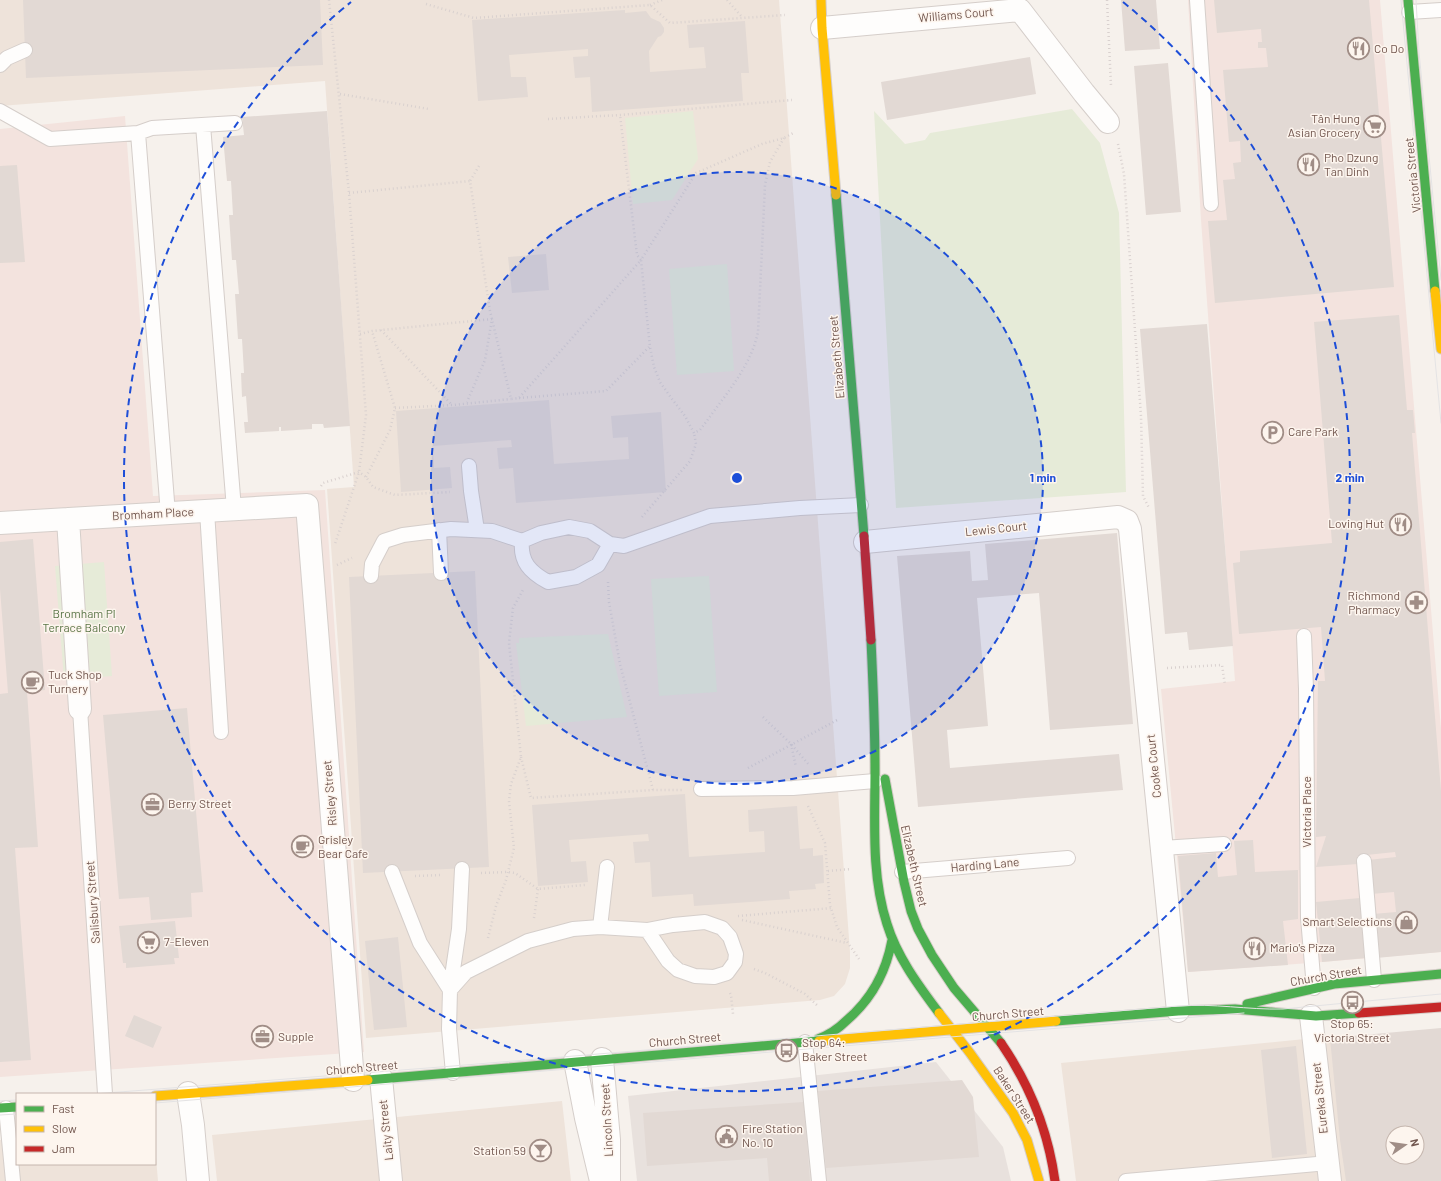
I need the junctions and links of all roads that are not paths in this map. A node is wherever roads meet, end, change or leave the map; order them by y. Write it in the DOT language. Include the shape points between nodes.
graph roads {
  1 [pos="821,0"];
  2 [pos="1197,0"];
  3 [pos="1408,6"];
  4 [pos="1441,10"];
  5 [pos="822,28"];
  6 [pos="25,50"];
  7 [pos="0,65"];
  8 [pos="0,111"];
  9 [pos="1108,122"];
  10 [pos="236,123"];
  11 [pos="203,125"];
  12 [pos="138,133"];
  13 [pos="1211,204"];
  14 [pos="1435,217"];
  15 [pos="1441,349"];
  16 [pos="469,466"];
  17 [pos="307,505"];
  18 [pos="862,505"];
  19 [pos="234,509"];
  20 [pos="207,511"];
  21 [pos="168,514"];
  22 [pos="68,519"];
  23 [pos="1127,521"];
  24 [pos="0,524"];
  25 [pos="440,530"];
  26 [pos="477,530"];
  27 [pos="522,541"];
  28 [pos="865,542"];
  29 [pos="617,545"];
  30 [pos="441,573"];
  31 [pos="371,576"];
  32 [pos="1304,636"];
  33 [pos="80,709"];
  34 [pos="875,713"];
  35 [pos="221,732"];
  36 [pos="874,781"];
  37 [pos="701,789"];
  38 [pos="1224,844"];
  39 [pos="1162,848"];
  40 [pos="1068,858"];
  41 [pos="1364,861"];
  42 [pos="607,867"];
  43 [pos="462,871"];
  44 [pos="902,872"];
  45 [pos="393,875"];
  46 [pos="600,927"];
  47 [pos="647,930"];
  48 [pos="892,940"];
  49 [pos="1441,974"];
  50 [pos="1374,980"];
  51 [pos="1314,988"];
  52 [pos="450,990"];
  53 [pos="1441,1006"];
  54 [pos="1217,1009"];
  55 [pos="1178,1011"];
  56 [pos="1311,1016"];
  57 [pos="987,1027"];
  58 [pos="953,1031"];
  59 [pos="805,1042"];
  60 [pos="602,1059"];
  61 [pos="575,1062"];
  62 [pos="453,1072"];
  63 [pos="381,1078"];
  64 [pos="353,1080"];
  65 [pos="105,1093"];
  66 [pos="188,1093"];
  67 [pos="156,1096"];
  68 [pos="8,1108"];
  69 [pos="1329,1172"];
  70 [pos="1196,1178"];
  71 [pos="13,1181"];
  72 [pos="198,1181"];
  73 [pos="391,1181"];
  74 [pos="601,1181"];
  75 [pos="609,1181"];
  76 [pos="819,1181"];
  77 [pos="1039,1181"];
  78 [pos="1055,1181"];
  79 [pos="1126,1181"];
  1 -- 5 [label="street, Elizabeth Street"];
  2 -- 13 [label="lane"];
  3 -- 4 [label="lane"];
  3 -- 14 [label="street, Victoria Street"];
  5 -- 9 [label="street, Williams Court" via="1020,10"];
  5 -- 18 [label="street, Elizabeth Street"];
  6 -- 7 [label="lane" via="7,58"];
  8 -- 12 [label="lane" via="50,139"];
  10 -- 11 [label="lane"];
  11 -- 12 [label="lane" via="152,128"];
  11 -- 19 [label="lane"];
  12 -- 21 [label="lane"];
  14 -- 15 [label="street, Victoria Street"];
  16 -- 26 [label="lane"];
  17 -- 19 [label="street, Bromham Place"];
  17 -- 64 [label="street, Risley Street"];
  18 -- 28 [label="street, Elizabeth Street"];
  18 -- 29 [label="lane" via="710,516"];
  19 -- 20 [label="street, Bromham Place"];
  20 -- 21 [label="street, Bromham Place"];
  20 -- 35 [label="lane"];
  21 -- 22 [label="street, Bromham Place"];
  22 -- 24 [label="street, Bromham Place"];
  22 -- 33 [label="street"];
  23 -- 28 [label="street, Lewis Court" via="1118,517"];
  23 -- 39 [label="street, Cooke Court" via="1130,529"];
  25 -- 26 [label="lane"];
  25 -- 30 [label="lane"];
  25 -- 31 [label="lane" via="402,535 384,541 372,564"];
  26 -- 27 [label="lane" via="492,531"];
  27 -- 29 [label="lane" via="541,533 569,527 590,531"];
  27 -- 29 [label="lane" via="521,552 528,567 548,582 576,577 598,565"];
  28 -- 34 [label="street, Elizabeth Street"];
  32 -- 51 [label="lane, Victoria Place" via="1308,918"];
  33 -- 65 [label="lane, Salisbury Street"];
  34 -- 36 [label="street, Elizabeth Street"];
  34 -- 44 [label="street, Elizabeth Street"];
  36 -- 37 [label="lane" via="800,787"];
  36 -- 48 [label="street, Elizabeth Street" via="876,865 882,906"];
  38 -- 39 [label="lane"];
  39 -- 55 [label="street, Cooke Court"];
  40 -- 44 [label="lane, Harding Lane"];
  41 -- 50 [label="lane"];
  42 -- 46 [label="lane"];
  43 -- 52 [label="lane" via="459,929"];
  44 -- 57 [label="street, Elizabeth Street" via="908,901 922,937 958,994"];
  45 -- 52 [label="lane" via="420,943"];
  46 -- 47 [label="lane"];
  46 -- 52 [label="lane" via="573,929 531,940 466,972"];
  47 -- 47 [label="lane" via="705,922 722,928 730,937 736,954 735,962 727,973 714,977 695,976 678,970 668,961"];
  48 -- 58 [label="street, Elizabeth Street" via="923,992"];
  48 -- 59 [label="street" via="886,966 867,1002 830,1034"];
  49 -- 50 [label="street, Church Street"];
  50 -- 51 [label="street, Church Street"];
  51 -- 54 [label="street, Church Street"];
  52 -- 62 [label="lane" via="449,1029"];
  53 -- 56 [label="street, Church Street"];
  54 -- 55 [label="street, Church Street"];
  54 -- 56 [label="street, Church Street"];
  55 -- 57 [label="street, Church Street"];
  56 -- 69 [label="street, Eureka Street"];
  57 -- 58 [label="street, Church Street"];
  57 -- 78 [label="street, Baker Street" via="1011,1058 1036,1107 1048,1141"];
  58 -- 59 [label="street, Church Street"];
  58 -- 77 [label="street, Baker Street" via="1019,1122"];
  59 -- 60 [label="street, Church Street"];
  59 -- 76 [label="lane"];
  60 -- 61 [label="street, Church Street"];
  60 -- 75 [label="street, Lincoln Street" via="610,1140"];
  61 -- 62 [label="street, Church Street"];
  61 -- 74 [label="street, Lincoln Street"];
  62 -- 63 [label="street, Church Street"];
  63 -- 64 [label="street, Church Street"];
  63 -- 73 [label="street, Laity Street"];
  64 -- 66 [label="street, Church Street"];
  66 -- 67 [label="street, Church Street"];
  66 -- 72 [label="street"];
  68 -- 71 [label="lane"];
  69 -- 70 [label="lane"];
  70 -- 79 [label="lane"];
}
